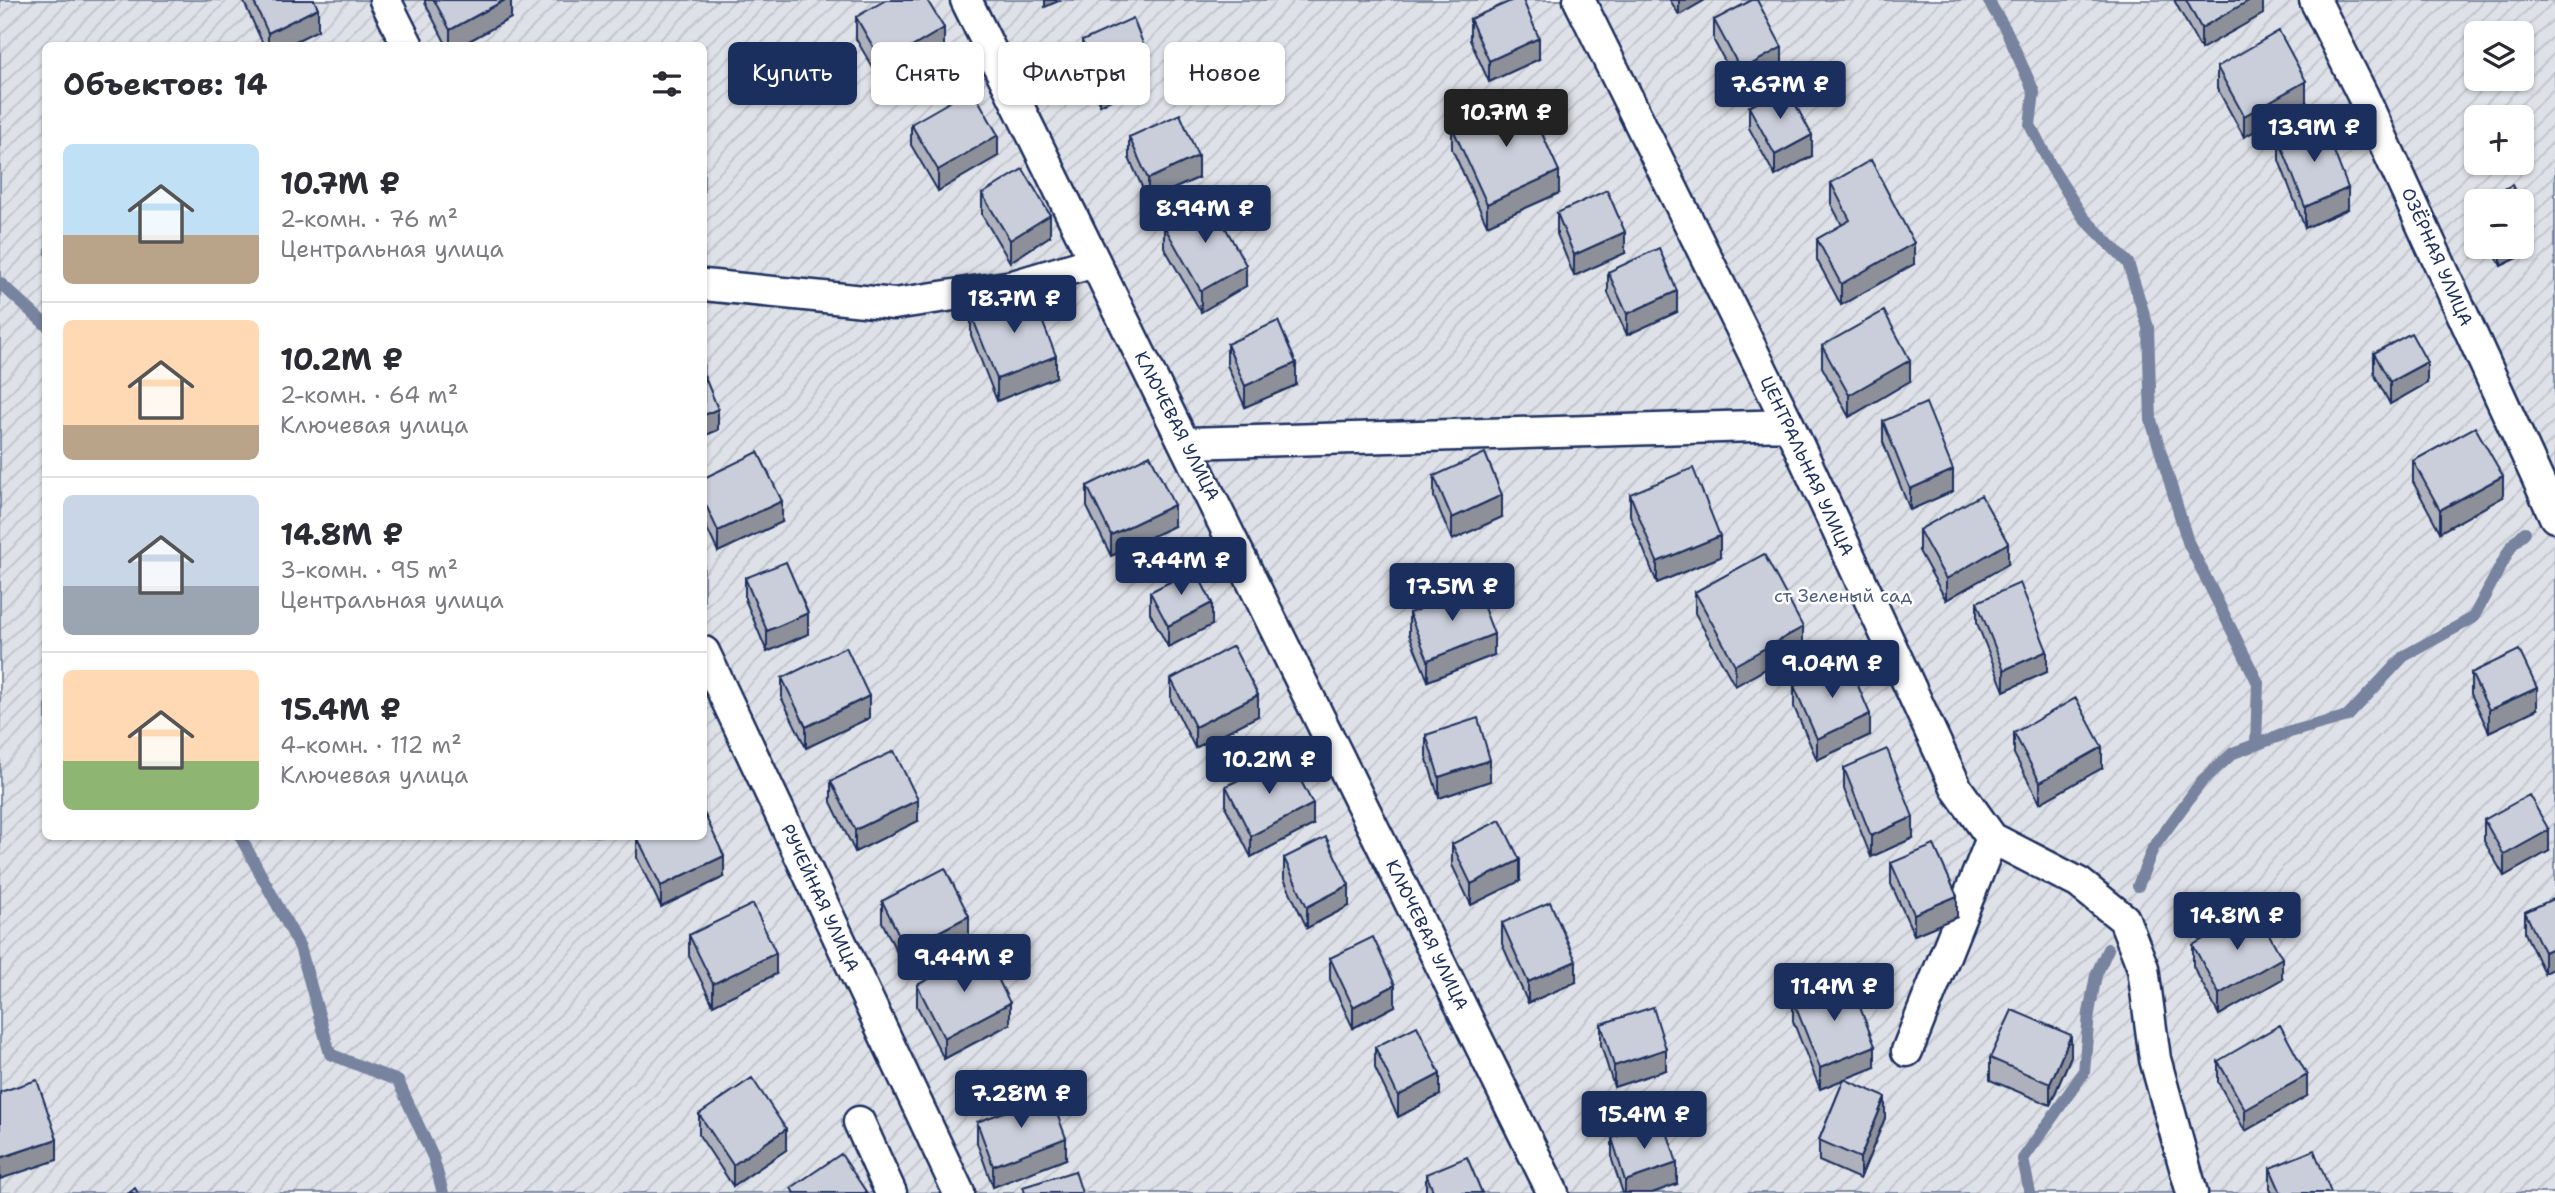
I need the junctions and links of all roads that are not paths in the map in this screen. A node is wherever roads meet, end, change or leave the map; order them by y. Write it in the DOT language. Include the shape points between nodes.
graph roads {
  1 [pos="385,0"];
  2 [pos="966,0"];
  3 [pos="1579,0"];
  4 [pos="2315,0"];
  5 [pos="406,42"];
  6 [pos="1094,262"];
  7 [pos="707,285"];
  8 [pos="1789,425"];
  9 [pos="1187,443"];
  10 [pos="2555,517"];
  11 [pos="707,658"];
  12 [pos="1992,838"];
  13 [pos="1907,1051"];
  14 [pos="859,1122"];
  15 [pos="891,1193"];
  16 [pos="959,1193"];
  17 [pos="1553,1193"];
  18 [pos="2192,1193"];
  1 -- 5 [label="street"];
  2 -- 6 [label="street, КЛЮЧЕВАЯ УЛИЦА"];
  3 -- 8 [label="street, ЦЕНТРАЛЬНАЯ УЛИЦА"];
  4 -- 10 [label="street, ОЗЁРНАЯ УЛИЦА"];
  6 -- 7 [label="street" via="1013,286 894,304"];
  6 -- 9 [label="street, КЛЮЧЕВАЯ УЛИЦА"];
  8 -- 9 [label="street"];
  8 -- 12 [label="street, ЦЕНТРАЛЬНАЯ УЛИЦА" via="1957,789"];
  9 -- 17 [label="street, КЛЮЧЕВАЯ УЛИЦА"];
  11 -- 16 [label="street, РУЧЕЙНАЯ УЛИЦА"];
  12 -- 13 [label="street"];
  12 -- 18 [label="street, ЦЕНТРАЛЬНАЯ УЛИЦА" via="2079,883 2124,919 2143,968 2155,1059"];
  14 -- 15 [label="street"];
}
